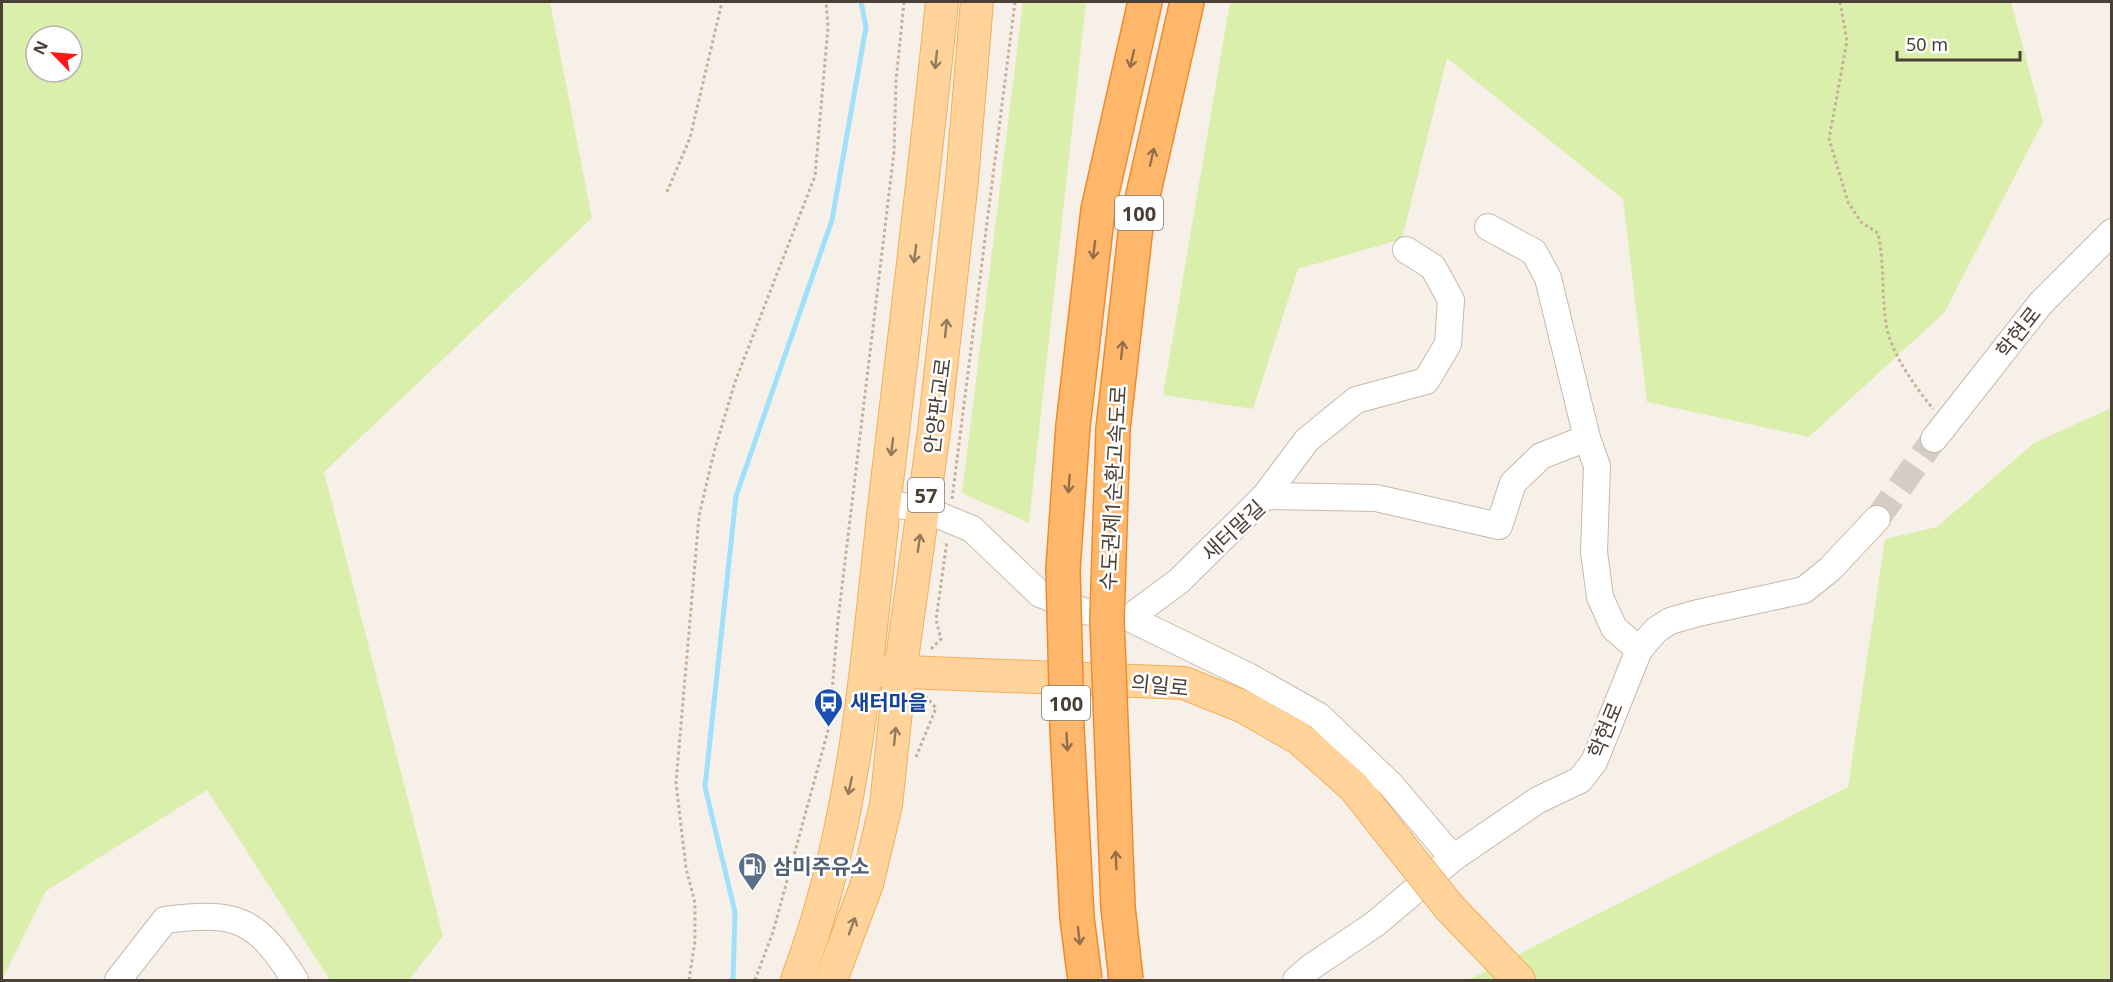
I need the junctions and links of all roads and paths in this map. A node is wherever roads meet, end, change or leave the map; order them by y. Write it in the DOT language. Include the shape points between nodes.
graph roads {
  1 [pos="722,2"];
  2 [pos="826,2"];
  3 [pos="904,2"];
  4 [pos="942,2"];
  5 [pos="977,2"];
  6 [pos="1145,2"];
  7 [pos="1187,2"];
  8 [pos="1840,2"];
  9 [pos="667,192"];
  10 [pos="1488,227"];
  11 [pos="2112,232"];
  12 [pos="1407,250"];
  13 [pos="1939,432"];
  14 [pos="1587,438"];
  15 [pos="1265,496"];
  16 [pos="885,503"];
  17 [pos="924,509"];
  18 [pos="1877,519"];
  19 [pos="1130,618"];
  20 [pos="1639,650"];
  21 [pos="866,670"];
  22 [pos="900,673"];
  23 [pos="1453,858"];
  24 [pos="1449,907"];
  25 [pos="118,981"];
  26 [pos="295,981"];
  27 [pos="689,981"];
  28 [pos="755,981"];
  29 [pos="796,981"];
  30 [pos="831,981"];
  31 [pos="1085,981"];
  32 [pos="1126,981"];
  33 [pos="1296,981"];
  34 [pos="1491,981"];
  35 [pos="1519,981"];
  1 -- 9 [label="path" via="690,138"];
  2 -- 27 [label="path" via="828,27 815,176 735,382 699,516 676,783 686,868 695,903"];
  3 -- 28 [label="path" via="894,152 838,620 829,727 773,932"];
  4 -- 16 [label="main road, 안양판교로 / 57, one-way"];
  17 -- 5 [label="main road, 안양판교로 / 57, one-way" via="962,180"];
  6 -- 31 [label="highway, 수도권제1순환고속도로 / 100, one-way, bridge" via="1098,210 1073,426 1064,591 1077,918"];
  32 -- 7 [label="highway, 수도권제1순환고속도로 / 100, one-way, bridge" via="1118,907 1107,620 1113,429 1136,226"];
  8 -- 13 [label="path" via="1847,41 1829,139 1834,161 1848,202 1861,222 1878,233 1888,330 1901,363"];
  10 -- 14 [label="street" via="1534,252 1548,278"];
  11 -- 13 [label="street, 학현로" via="2041,303"];
  12 -- 15 [label="street" via="1433,267 1451,300 1448,344 1426,381 1356,400 1307,440"];
  14 -- 15 [label="street, 새터말길" via="1540,456 1513,483 1499,526 1376,498"];
  14 -- 20 [label="street" via="1597,466 1594,552 1600,597 1614,628"];
  15 -- 19 [label="street, 새터말길" via="1179,581"];
  16 -- 17 [label="street"];
  16 -- 21 [label="main road, 안양판교로 / 57"];
  17 -- 19 [label="street" via="972,529 1040,594 1083,611"];
  22 -- 17 [label="main road, 안양판교로 / 57, one-way"];
  18 -- 20 [label="street, 학현로" via="1830,569 1804,590 1670,621"];
  19 -- 23 [label="street" via="1248,676 1319,717 1391,785"];
  20 -- 23 [label="street, 학현로" via="1594,762 1580,780 1538,800"];
  21 -- 22 [label="main road, 의일로"];
  21 -- 29 [label="main road, 안양판교로 / 57, one-way" via="856,755 831,875"];
  22 -- 24 [label="main road, 의일로, bridge" via="1184,683 1244,707 1300,739 1354,787"];
  30 -- 22 [label="main road, 안양판교로 / 57, one-way" via="867,884 886,805"];
  23 -- 33 [label="street, 학현로" via="1375,924"];
  24 -- 34 [label="main road"];
  24 -- 35 [label="main road"];
  25 -- 26 [label="street" via="165,920 203,915 237,919 273,946"];
}
